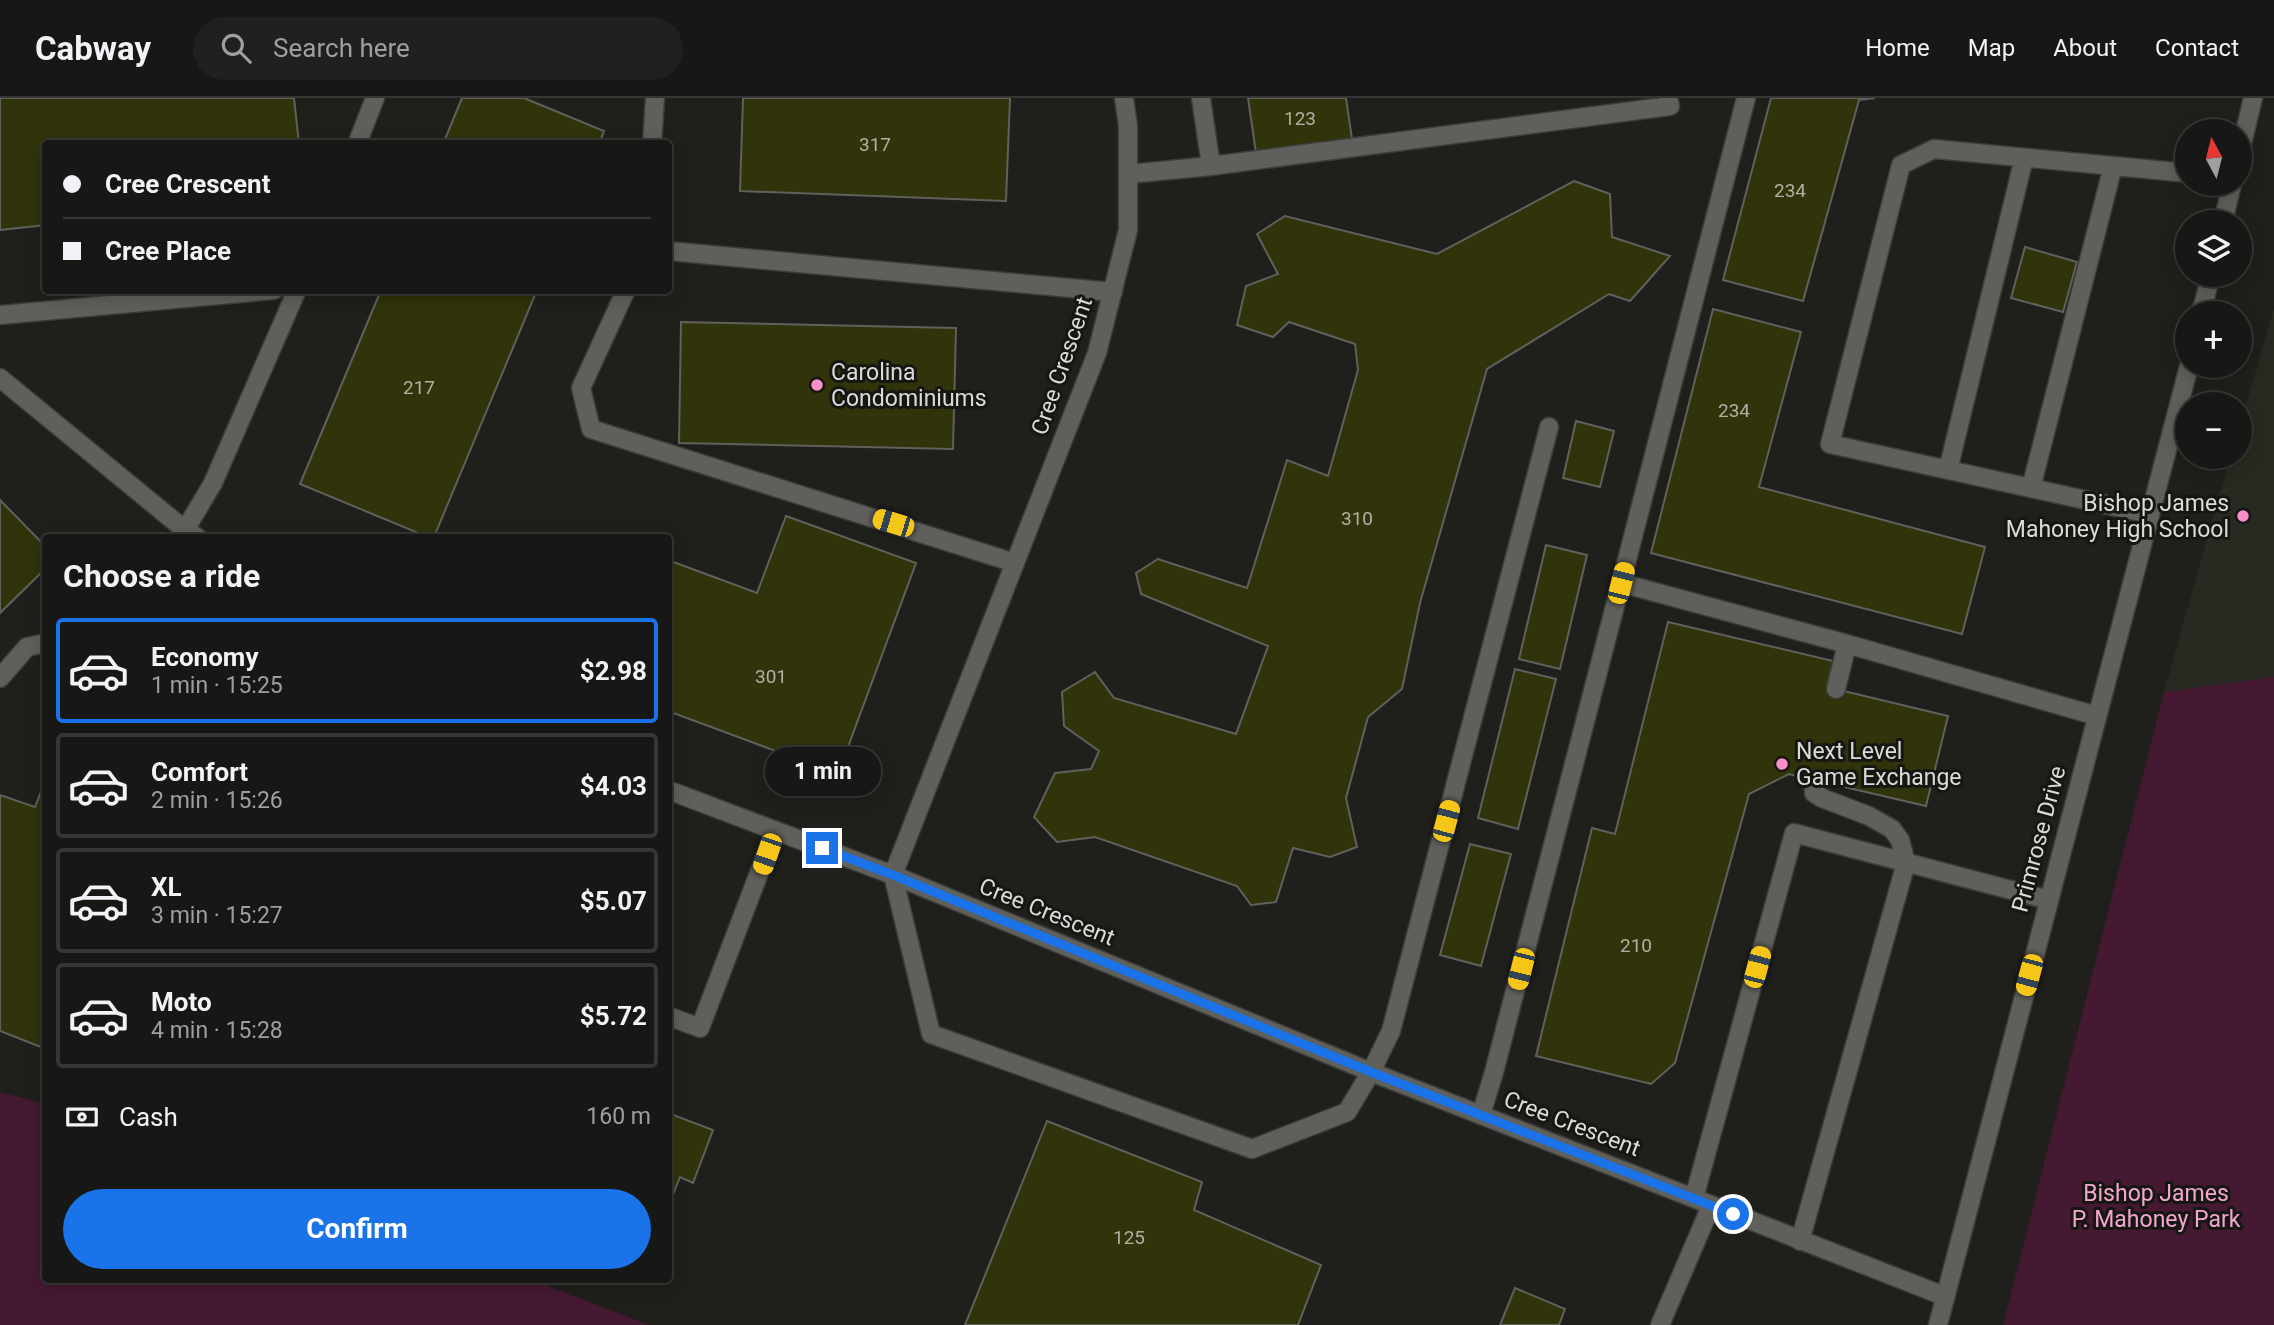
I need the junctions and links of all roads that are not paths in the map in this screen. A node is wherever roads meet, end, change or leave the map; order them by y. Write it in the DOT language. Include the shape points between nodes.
graph roads {
  1 [pos="375,98"];
  2 [pos="655,98"];
  3 [pos="1124,98"];
  4 [pos="1201,98"];
  5 [pos="1668,98"];
  6 [pos="1746,98"];
  7 [pos="2253,98"];
  8 [pos="2248,119"];
  9 [pos="359,140"];
  10 [pos="652,140"];
  11 [pos="2024,158"];
  12 [pos="1212,166"];
  13 [pos="2113,166"];
  14 [pos="2175,172"];
  15 [pos="1129,174"];
  16 [pos="672,251"];
  17 [pos="1113,292"];
  18 [pos="230,294"];
  19 [pos="295,294"];
  20 [pos="624,294"];
  21 [pos="0,315"];
  22 [pos="0,378"];
  23 [pos="2186,378"];
  24 [pos="1549,428"];
  25 [pos="1948,470"];
  26 [pos="2031,488"];
  27 [pos="2149,514"];
  28 [pos="191,534"];
  29 [pos="1015,563"];
  30 [pos="1621,583"];
  31 [pos="42,644"];
  32 [pos="1847,644"];
  33 [pos="0,678"];
  34 [pos="1836,689"];
  35 [pos="2097,716"];
  36 [pos="1814,780"];
  37 [pos="672,792"];
  38 [pos="775,831"];
  39 [pos="1906,863"];
  40 [pos="893,875"];
  41 [pos="2049,900"];
  42 [pos="672,1018"];
  43 [pos="1371,1072"];
  44 [pos="1481,1115"];
  45 [pos="1694,1198"];
  46 [pos="1711,1206"];
  47 [pos="1800,1241"];
  48 [pos="1944,1296"];
  49 [pos="1660,1325"];
  50 [pos="1938,1325"];
  1 -- 9 [label="street"];
  2 -- 10 [label="street"];
  3 -- 15 [label="street, Cree Crescent"];
  4 -- 12 [label="street"];
  5 -- 12 [label="street" via="1670,106"];
  6 -- 30 [label="street"];
  7 -- 8 [label="street"];
  11 -- 13 [label="street"];
  11 -- 25 [label="street"];
  11 -- 25 [label="street" via="1934,149 1901,165 1830,444"];
  12 -- 15 [label="street"];
  13 -- 14 [label="street"];
  13 -- 26 [label="street"];
  15 -- 17 [label="street, Cree Crescent" via="1128,230"];
  16 -- 17 [label="street"];
  17 -- 29 [label="street, Cree Crescent" via="1097,353"];
  18 -- 21 [label="street"];
  19 -- 28 [label="street"];
  20 -- 29 [label="street" via="581,388 591,429"];
  22 -- 28 [label="street"];
  23 -- 27 [label="street, Primrose Drive"];
  24 -- 43 [label="street" via="1391,1031"];
  25 -- 26 [label="street"];
  26 -- 27 [label="street"];
  27 -- 35 [label="street, Primrose Drive"];
  29 -- 40 [label="street, Cree Crescent"];
  30 -- 32 [label="street"];
  30 -- 44 [label="street"];
  31 -- 33 [label="street" via="27,647"];
  32 -- 34 [label="street"];
  32 -- 35 [label="street"];
  35 -- 41 [label="street, Primrose Drive"];
  36 -- 39 [label="street" via="1814,793 1892,829"];
  37 -- 38 [label="street"];
  38 -- 40 [label="street"];
  38 -- 42 [label="street" via="700,1028"];
  39 -- 41 [label="street"];
  39 -- 45 [label="street" via="1794,833"];
  39 -- 47 [label="street"];
  40 -- 43 [label="street, Cree Crescent"];
  40 -- 43 [label="street" via="931,1034 1252,1149 1347,1112"];
  41 -- 48 [label="street, Primrose Drive"];
  43 -- 44 [label="street, Cree Crescent"];
  44 -- 45 [label="street, Cree Crescent"];
  45 -- 46 [label="street, Cree Crescent"];
  46 -- 47 [label="street, Cree Crescent"];
  46 -- 49 [label="street"];
  47 -- 48 [label="street, Cree Crescent"];
  48 -- 50 [label="street, Primrose Drive"];
}
